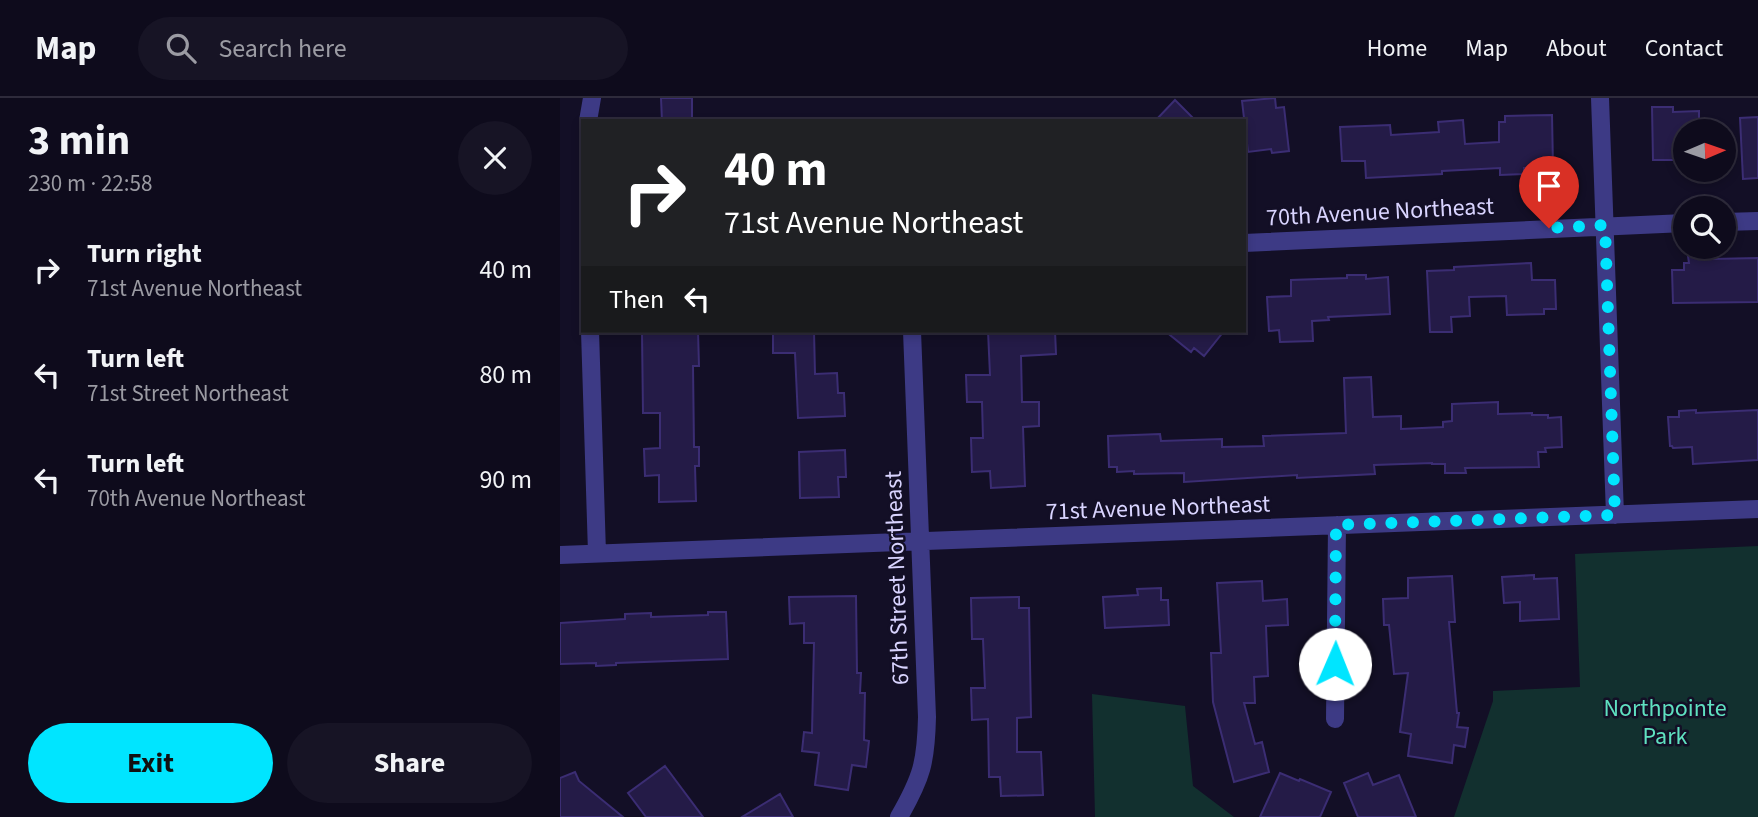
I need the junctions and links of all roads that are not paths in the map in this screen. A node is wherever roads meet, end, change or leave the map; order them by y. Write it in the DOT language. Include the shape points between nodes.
graph roads {
  1 [pos="592,98"];
  2 [pos="1600,98"];
  3 [pos="588,119"];
  4 [pos="1758,221"];
  5 [pos="1736,222"];
  6 [pos="1673,223"];
  7 [pos="1605,225"];
  8 [pos="1246,243"];
  9 [pos="590,333"];
  10 [pos="912,333"];
  11 [pos="1758,509"];
  12 [pos="1615,515"];
  13 [pos="1336,525"];
  14 [pos="920,542"];
  15 [pos="597,553"];
  16 [pos="560,555"];
  17 [pos="1335,719"];
  18 [pos="899,817"];
  1 -- 3 [label="street"];
  2 -- 7 [label="street"];
  4 -- 5 [label="street"];
  6 -- 7 [label="street, 70th Avenue Northeast"];
  7 -- 8 [label="street, 70th Avenue Northeast"];
  7 -- 12 [label="street"];
  9 -- 15 [label="street"];
  10 -- 14 [label="street, 67th Street Northeast"];
  11 -- 12 [label="street, 71st Avenue Northeast"];
  12 -- 13 [label="street, 71st Avenue Northeast"];
  13 -- 14 [label="street, 71st Avenue Northeast"];
  13 -- 17 [label="street"];
  14 -- 15 [label="street, 71st Avenue Northeast"];
  14 -- 18 [label="street, 67th Street Northeast" via="926,754 917,786"];
  15 -- 16 [label="street, 71st Avenue Northeast"];
}
